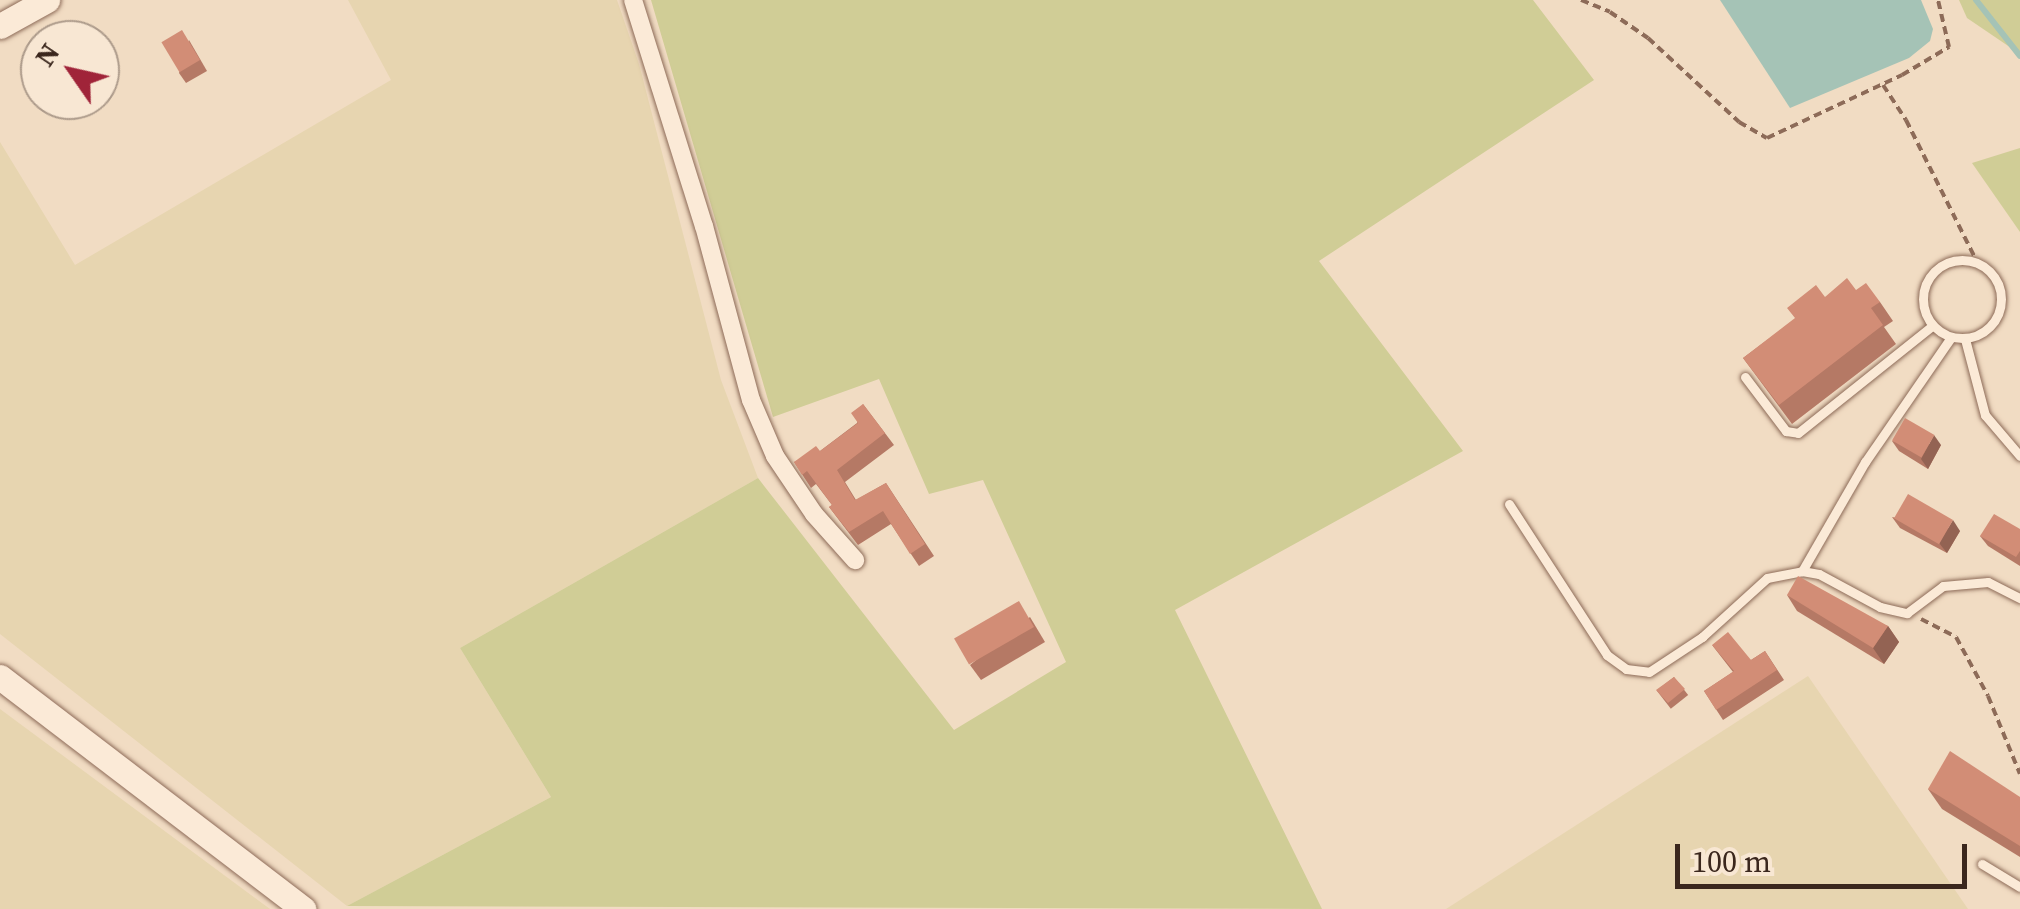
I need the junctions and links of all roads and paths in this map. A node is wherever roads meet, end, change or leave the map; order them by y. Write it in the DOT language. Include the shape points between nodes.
graph roads {
  1 [pos="47,0"];
  2 [pos="633,0"];
  3 [pos="1581,0"];
  4 [pos="1938,0"];
  5 [pos="0,26"];
  6 [pos="1882,85"];
  7 [pos="1977,262"];
  8 [pos="1932,326"];
  9 [pos="1950,339"];
  10 [pos="1964,340"];
  11 [pos="1745,377"];
  12 [pos="2020,456"];
  13 [pos="1509,504"];
  14 [pos="854,560"];
  15 [pos="1802,570"];
  16 [pos="2020,598"];
  17 [pos="1908,613"];
  18 [pos="0,676"];
  19 [pos="2020,774"];
  20 [pos="1982,864"];
  21 [pos="2020,887"];
  22 [pos="303,909"];
  1 -- 5 [label="main road"];
  2 -- 14 [label="street" via="751,400 775,456"];
  3 -- 6 [label="path" via="1648,38 1739,122 1768,138"];
  4 -- 6 [label="path" via="1949,46"];
  6 -- 7 [label="path"];
  7 -- 8 [label="lane" via="1941,264 1928,278 1923,299"];
  7 -- 10 [label="lane" via="1998,283 2002,300 1988,328"];
  8 -- 9 [label="lane"];
  8 -- 11 [label="lane" via="1798,433 1786,431"];
  9 -- 10 [label="lane"];
  9 -- 15 [label="lane" via="1865,462"];
  10 -- 12 [label="lane" via="1985,415"];
  13 -- 15 [label="lane" via="1607,655 1626,668 1649,672 1702,637 1767,578"];
  15 -- 17 [label="lane"];
  16 -- 17 [label="lane" via="1988,582 1943,586"];
  17 -- 19 [label="path" via="1956,637"];
  18 -- 22 [label="main road"];
  20 -- 21 [label="lane"];
}
